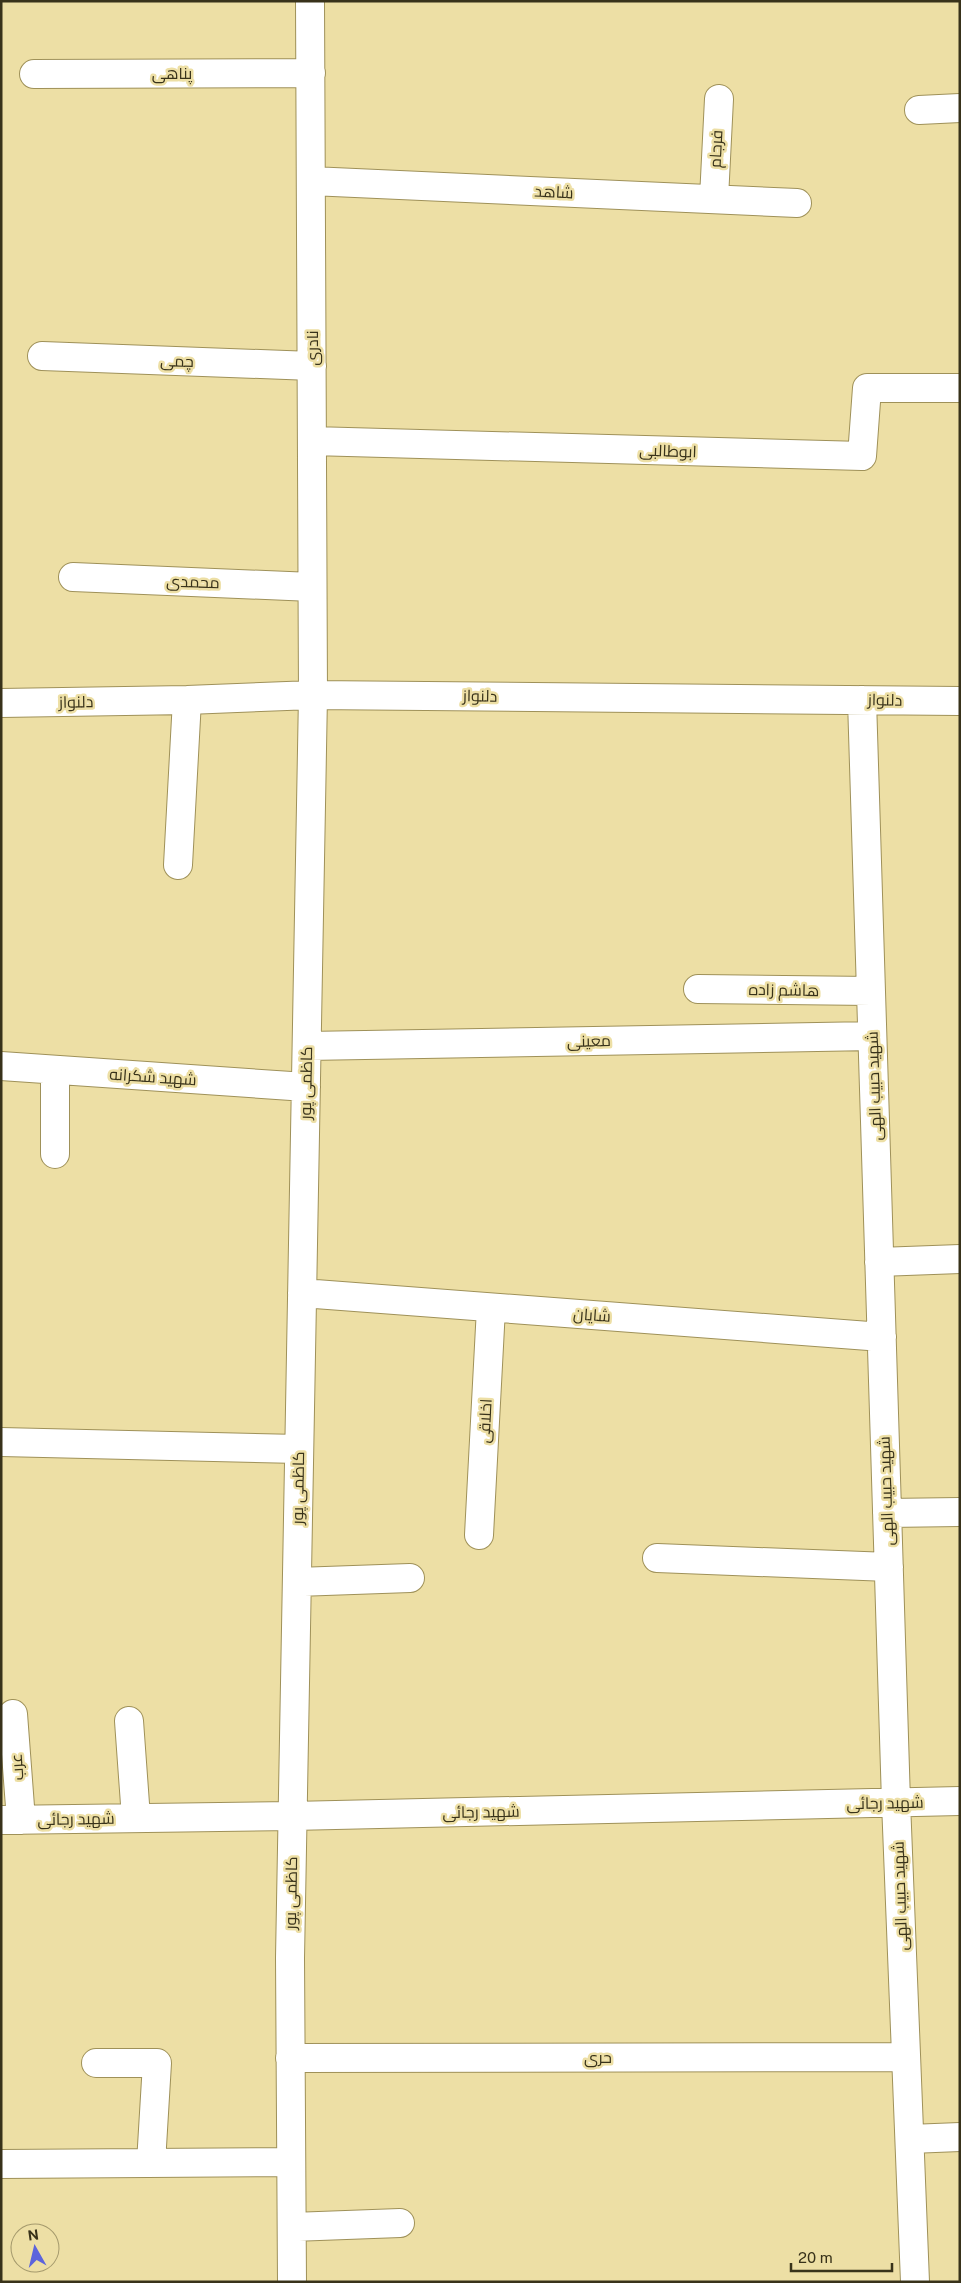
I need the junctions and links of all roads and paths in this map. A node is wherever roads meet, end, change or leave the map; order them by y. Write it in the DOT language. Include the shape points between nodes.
graph roads {
  1 [pos="310,1"];
  2 [pos="311,73"];
  3 [pos="34,74"];
  4 [pos="719,99"];
  5 [pos="960,108"];
  6 [pos="919,110"];
  7 [pos="311,181"];
  8 [pos="714,198"];
  9 [pos="797,203"];
  10 [pos="42,356"];
  11 [pos="312,366"];
  12 [pos="960,388"];
  13 [pos="312,441"];
  14 [pos="73,577"];
  15 [pos="312,587"];
  16 [pos="313,695"];
  17 [pos="187,700"];
  18 [pos="862,700"];
  19 [pos="960,702"];
  20 [pos="1,703"];
  21 [pos="178,865"];
  22 [pos="698,989"];
  23 [pos="871,991"];
  24 [pos="872,1036"];
  25 [pos="307,1046"];
  26 [pos="1,1066"];
  27 [pos="54,1070"];
  28 [pos="306,1087"];
  29 [pos="55,1154"];
  30 [pos="960,1259"];
  31 [pos="879,1262"];
  32 [pos="302,1294"];
  33 [pos="491,1308"];
  34 [pos="882,1337"];
  35 [pos="1,1442"];
  36 [pos="299,1449"];
  37 [pos="960,1512"];
  38 [pos="887,1513"];
  39 [pos="479,1535"];
  40 [pos="657,1558"];
  41 [pos="889,1567"];
  42 [pos="410,1578"];
  43 [pos="297,1582"];
  44 [pos="13,1714"];
  45 [pos="129,1721"];
  46 [pos="960,1801"];
  47 [pos="896,1802"];
  48 [pos="292,1816"];
  49 [pos="136,1818"];
  50 [pos="11,1820"];
  51 [pos="906,2057"];
  52 [pos="290,2058"];
  53 [pos="96,2063"];
  54 [pos="960,2137"];
  55 [pos="910,2139"];
  56 [pos="291,2162"];
  57 [pos="151,2163"];
  58 [pos="1,2164"];
  59 [pos="400,2223"];
  60 [pos="292,2227"];
  61 [pos="292,2282"];
  62 [pos="915,2282"];
  1 -- 2 [label="street, نادری"];
  2 -- 3 [label="street, پناهی"];
  2 -- 7 [label="street, نادری"];
  4 -- 8 [label="street, فرجام"];
  5 -- 6 [label="street"];
  7 -- 8 [label="street, شاهد"];
  7 -- 11 [label="street, نادری"];
  8 -- 9 [label="street, شاهد"];
  10 -- 11 [label="street, چمی"];
  11 -- 13 [label="street, نادری"];
  12 -- 13 [label="street, ابوطالبی" via="866,388 862,456"];
  13 -- 15 [label="street, نادری"];
  14 -- 15 [label="street, محمدی"];
  15 -- 16 [label="street, نادری"];
  16 -- 17 [label="street, دلنواز"];
  16 -- 18 [label="street, دلنواز"];
  16 -- 25 [label="street, کاظمی پور"];
  17 -- 20 [label="street, دلنواز"];
  17 -- 21 [label="street"];
  18 -- 19 [label="street, دلنواز"];
  18 -- 23 [label="street, شهید حبیب الهی"];
  22 -- 23 [label="street, هاشم زاده"];
  23 -- 24 [label="street, شهید حبیب الهی"];
  24 -- 25 [label="street, معینی"];
  24 -- 31 [label="street, شهید حبیب الهی"];
  25 -- 28 [label="street, کاظمی پور"];
  26 -- 27 [label="street, شهید شکرانه"];
  27 -- 28 [label="street, شهید شکرانه"];
  27 -- 29 [label="street"];
  28 -- 32 [label="street, کاظمی پور"];
  30 -- 31 [label="street"];
  31 -- 34 [label="street, شهید حبیب الهی"];
  32 -- 33 [label="street, شایان"];
  32 -- 36 [label="street, کاظمی پور"];
  33 -- 34 [label="street, شایان"];
  33 -- 39 [label="street, اخلاقی"];
  34 -- 38 [label="street, شهید حبیب الهی"];
  35 -- 36 [label="street"];
  36 -- 43 [label="street, کاظمی پور"];
  37 -- 38 [label="street"];
  38 -- 41 [label="street, شهید حبیب الهی"];
  40 -- 41 [label="street"];
  41 -- 47 [label="street, شهید حبیب الهی"];
  42 -- 43 [label="street"];
  43 -- 48 [label="street, کاظمی پور"];
  44 -- 50 [label="street, عرب"];
  45 -- 49 [label="street"];
  46 -- 47 [label="street, شهید رجائی"];
  47 -- 48 [label="street, شهید رجائی"];
  47 -- 51 [label="street, شهید حبیب الهی"];
  48 -- 49 [label="street, شهید رجائی"];
  48 -- 52 [label="street, کاظمی پور"];
  49 -- 50 [label="street, شهید رجائی"];
  51 -- 52 [label="street, حری"];
  51 -- 55 [label="street, شهید حبیب الهی"];
  52 -- 56 [label="street, کاظمی پور"];
  53 -- 57 [label="street" via="157,2063"];
  54 -- 55 [label="street"];
  55 -- 62 [label="street, شهید حبیب الهی"];
  56 -- 57 [label="street"];
  56 -- 60 [label="street, کاظمی پور"];
  57 -- 58 [label="street"];
  59 -- 60 [label="street"];
  60 -- 61 [label="street, کاظمی پور"];
}
